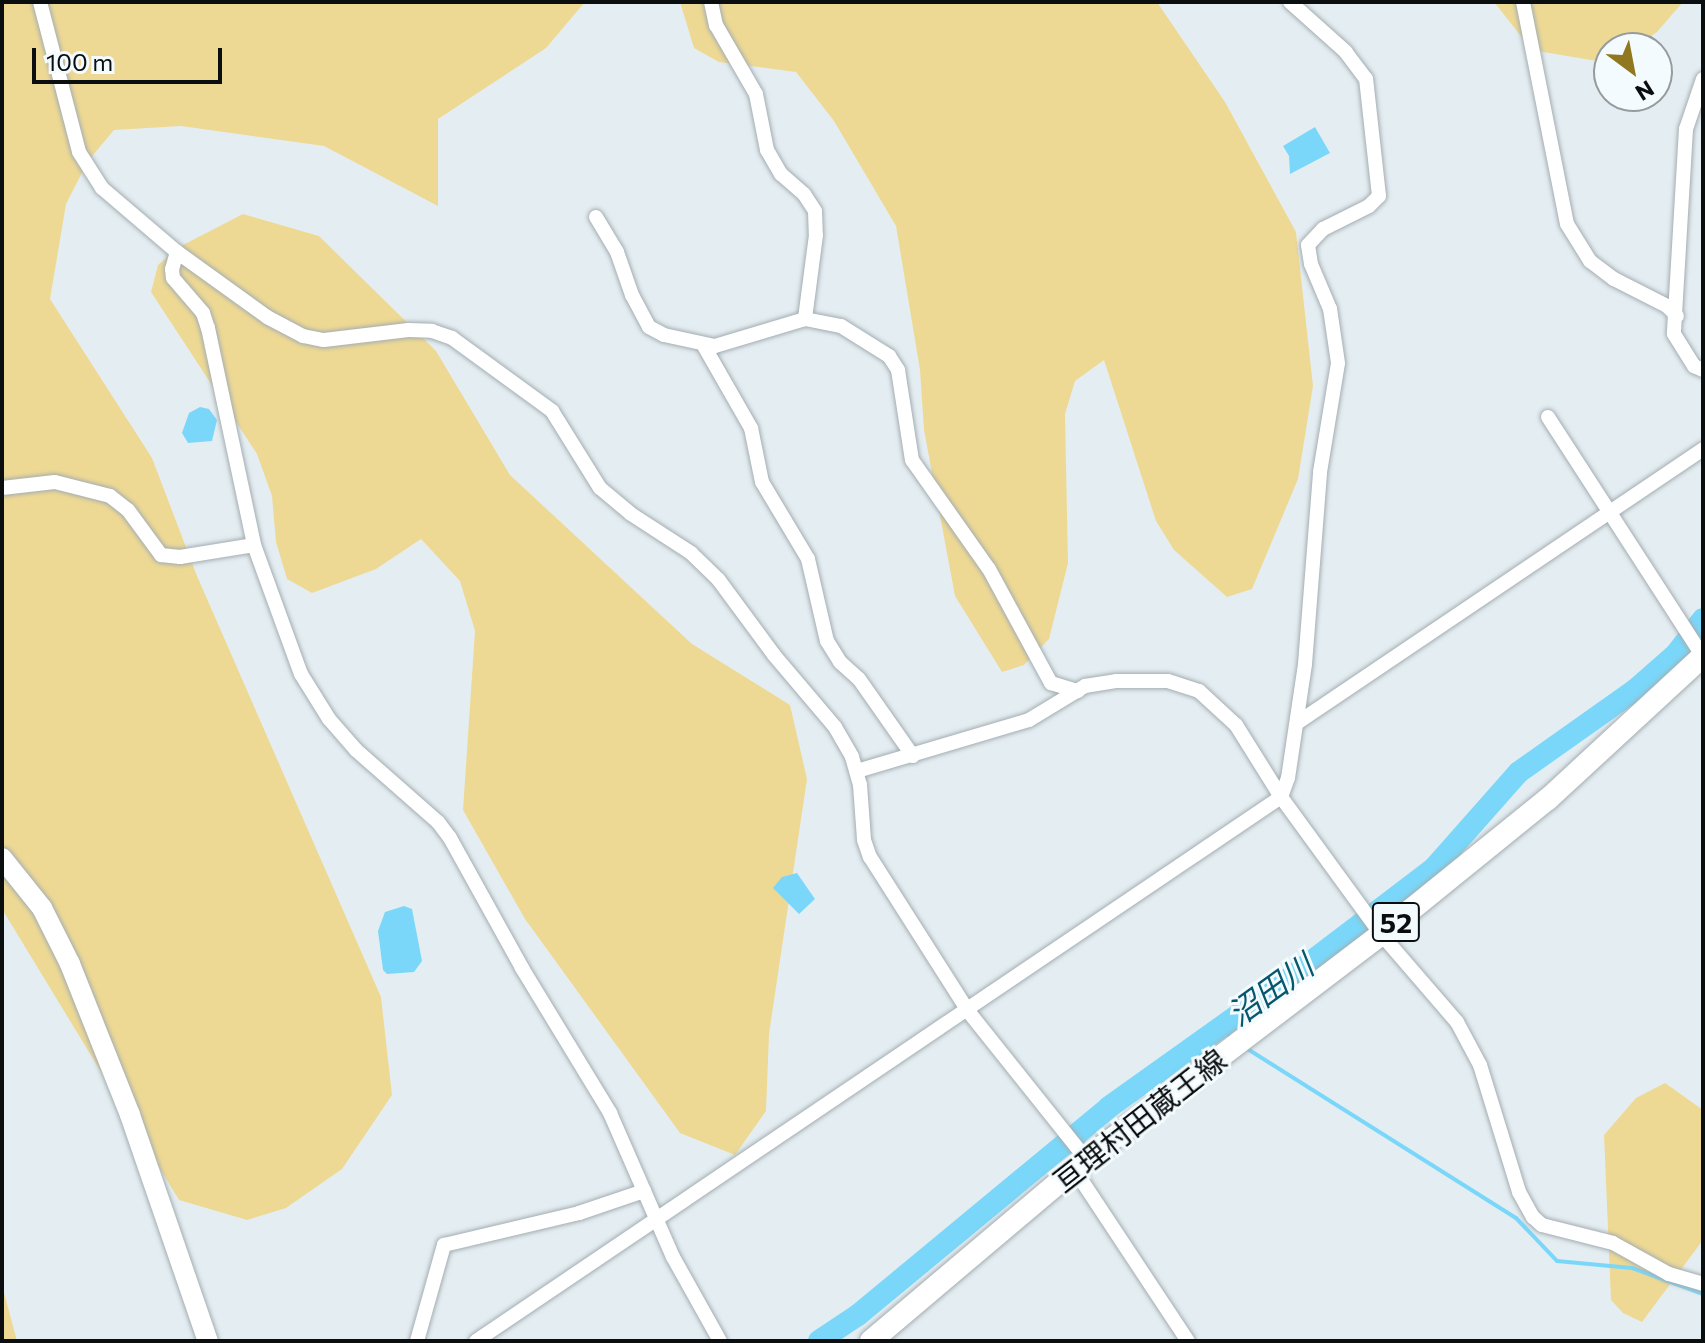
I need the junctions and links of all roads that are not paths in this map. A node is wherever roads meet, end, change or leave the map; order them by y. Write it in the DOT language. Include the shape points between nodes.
graph roads {
  1 [pos="40,2"];
  2 [pos="711,2"];
  3 [pos="1290,2"];
  4 [pos="1523,2"];
  5 [pos="1703,79"];
  6 [pos="596,217"];
  7 [pos="177,252"];
  8 [pos="1677,316"];
  9 [pos="805,319"];
  10 [pos="704,346"];
  11 [pos="1703,370"];
  12 [pos="1548,417"];
  13 [pos="1703,449"];
  14 [pos="2,488"];
  15 [pos="1608,512"];
  16 [pos="254,545"];
  17 [pos="1703,656"];
  18 [pos="1078,691"];
  19 [pos="1297,723"];
  20 [pos="913,756"];
  21 [pos="857,771"];
  22 [pos="1281,797"];
  23 [pos="2,858"];
  24 [pos="1381,934"];
  25 [pos="968,1011"];
  26 [pos="1080,1164"];
  27 [pos="644,1191"];
  28 [pos="658,1221"];
  29 [pos="1703,1284"];
  30 [pos="208,1341"];
  31 [pos="417,1341"];
  32 [pos="476,1341"];
  33 [pos="720,1341"];
  34 [pos="871,1341"];
  35 [pos="1188,1341"];
  1 -- 7 [label="street" via="79,152 102,188"];
  2 -- 9 [label="street" via="716,25 756,94 767,150 815,211"];
  3 -- 19 [label="street" via="1346,52 1366,79 1379,196 1323,229 1308,245 1330,309 1338,363 1320,472"];
  4 -- 8 [label="street" via="1567,224 1590,261"];
  5 -- 8 [label="street" via="1686,129"];
  6 -- 10 [label="street" via="649,327"];
  7 -- 16 [label="street" via="173,278 203,313 208,328"];
  7 -- 21 [label="street" via="267,317 303,336 324,340 432,331 452,338 502,372 552,411 600,488 691,553 728,590 835,727"];
  8 -- 11 [label="street" via="1674,334 1694,366"];
  9 -- 10 [label="street"];
  9 -- 18 [label="street" via="841,326 889,356 898,370 912,460 980,556 1051,683"];
  10 -- 20 [label="street" via="751,428 762,482 808,559 827,641"];
  12 -- 15 [label="street"];
  13 -- 15 [label="street"];
  14 -- 16 [label="street" via="55,482 110,496 128,510 161,555 180,557"];
  15 -- 17 [label="street"];
  15 -- 19 [label="street"];
  16 -- 27 [label="street" via="301,674 356,750 450,838 610,1113"];
  17 -- 24 [label="main road, 亘理村田蔵王線 / 52" via="1548,799"];
  18 -- 20 [label="street" via="1029,720"];
  18 -- 22 [label="street" via="1116,681 1168,681 1199,691 1236,725"];
  19 -- 22 [label="street"];
  20 -- 21 [label="street"];
  21 -- 25 [label="street" via="870,857"];
  22 -- 24 [label="street"];
  22 -- 25 [label="street"];
  23 -- 30 [label="street" via="42,908 70,964 130,1115"];
  24 -- 26 [label="main road, 亘理村田蔵王線 / 52"];
  24 -- 29 [label="street" via="1457,1022 1480,1065 1519,1192 1533,1217 1542,1225 1613,1243 1669,1274"];
  25 -- 26 [label="street"];
  25 -- 28 [label="street"];
  26 -- 34 [label="main road, 亘理村田蔵王線 / 52"];
  26 -- 35 [label="street"];
  27 -- 28 [label="street"];
  27 -- 31 [label="street" via="565,1217 444,1245"];
  28 -- 32 [label="street"];
  28 -- 33 [label="street"];
}
